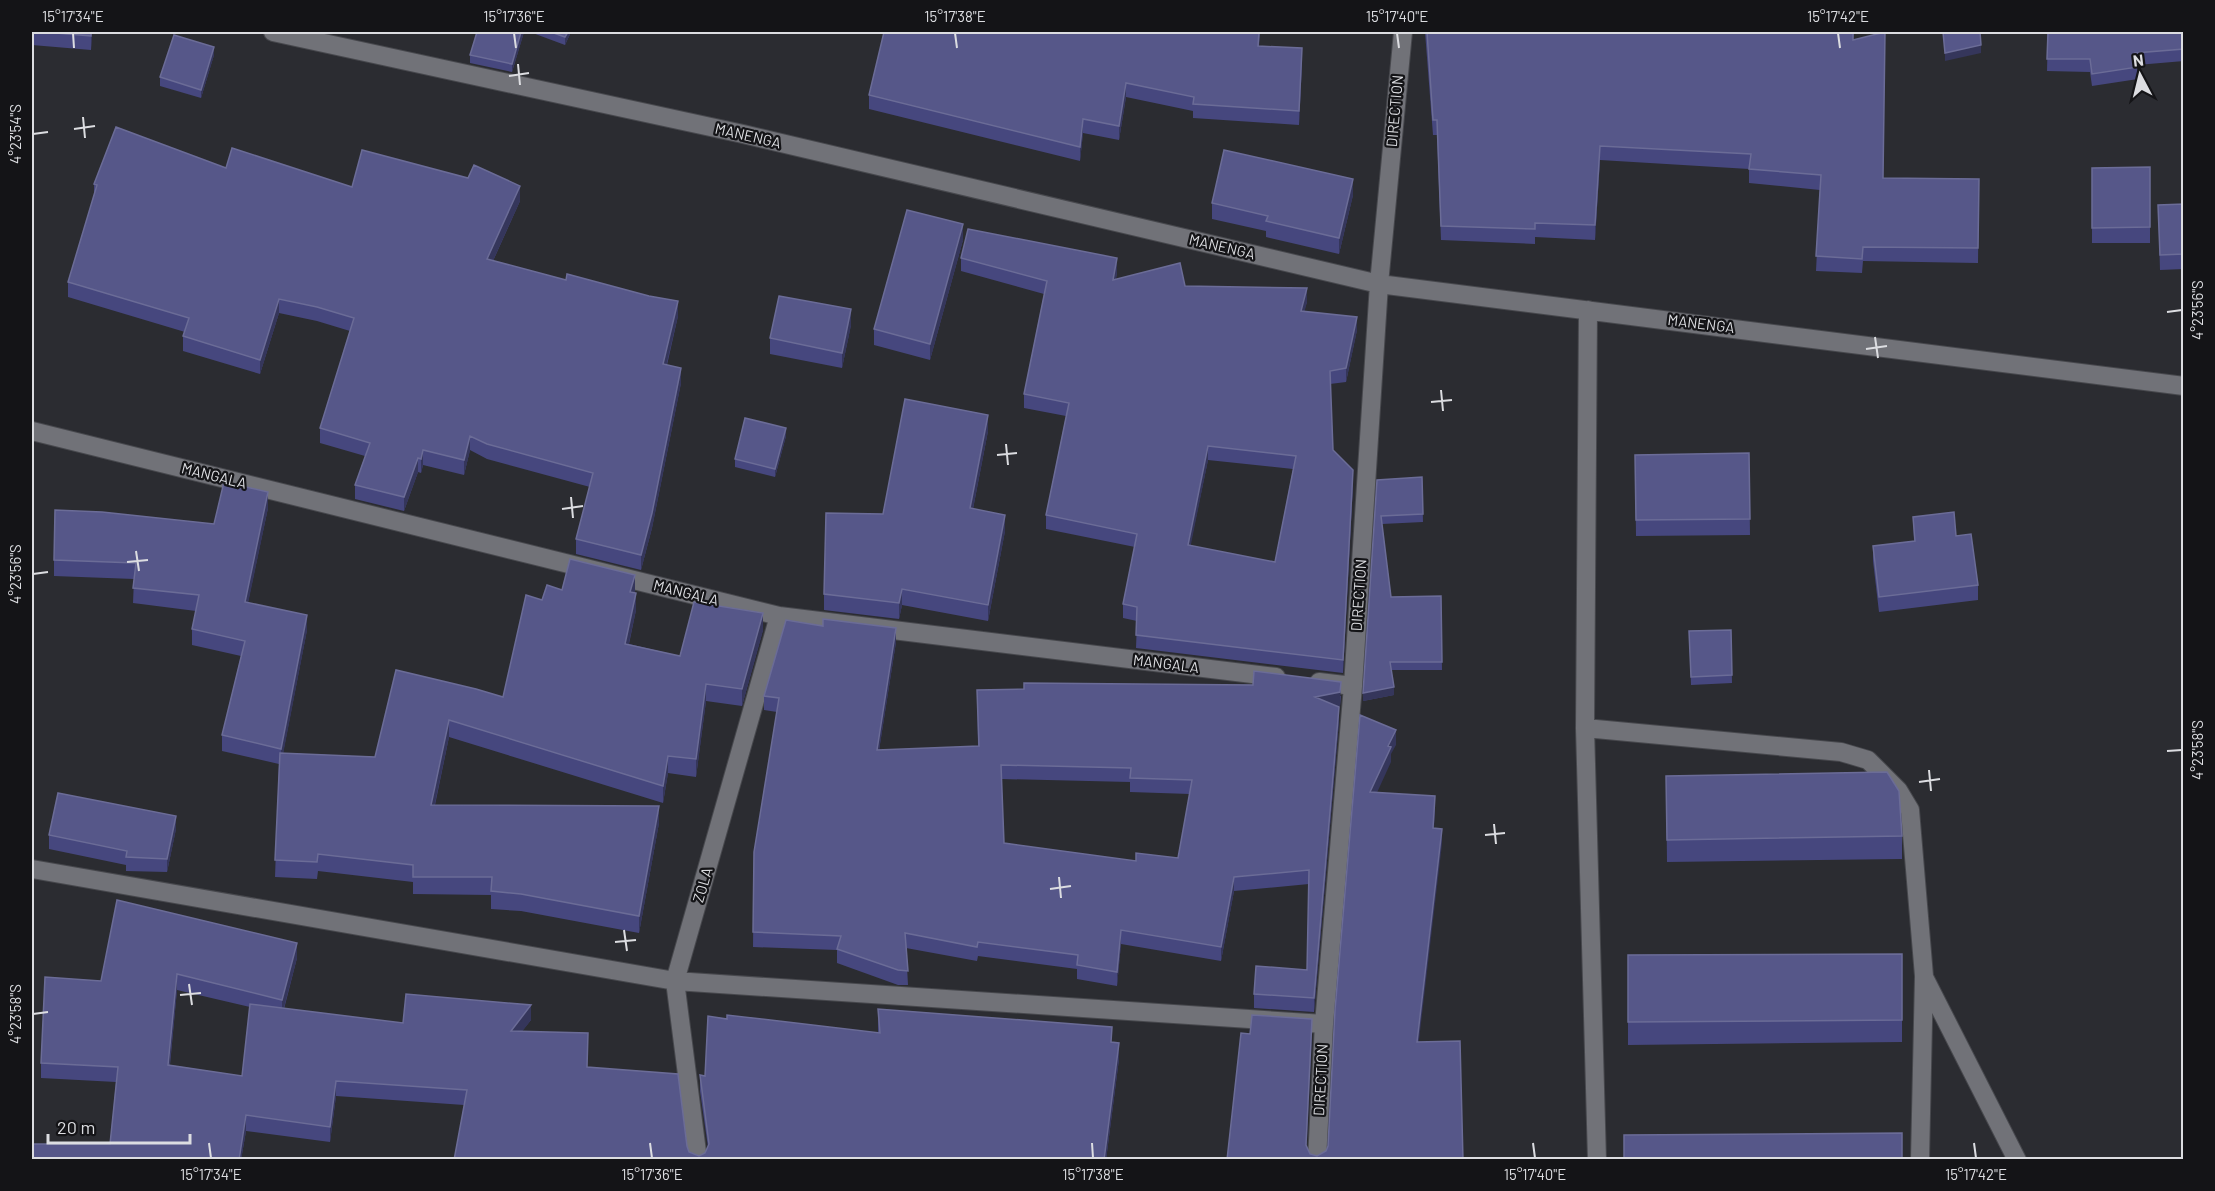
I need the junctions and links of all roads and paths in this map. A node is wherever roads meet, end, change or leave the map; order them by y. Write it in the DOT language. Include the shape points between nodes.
graph roads {
  1 [pos="273,32"];
  2 [pos="1403,32"];
  3 [pos="1379,284"];
  4 [pos="1588,310"];
  5 [pos="2184,386"];
  6 [pos="32,431"];
  7 [pos="779,616"];
  8 [pos="1353,687"];
  9 [pos="1585,728"];
  10 [pos="32,869"];
  11 [pos="1924,976"];
  12 [pos="675,981"];
  13 [pos="1324,1024"];
  14 [pos="698,1160"];
  15 [pos="1317,1160"];
  16 [pos="1597,1160"];
  17 [pos="1920,1160"];
  18 [pos="2018,1160"];
  1 -- 3 [label="street, MANENGA" via="743,134"];
  2 -- 3 [label="street, DIRECTION"];
  3 -- 4 [label="street, MANENGA"];
  3 -- 8 [label="street, DIRECTION"];
  4 -- 5 [label="street, MANENGA"];
  4 -- 9 [label="street"];
  6 -- 7 [label="street, MANGALA"];
  7 -- 8 [label="street, MANGALA"];
  7 -- 12 [label="street, ZOLA"];
  8 -- 13 [label="street, DIRECTION"];
  9 -- 11 [label="street" via="1841,752 1868,760 1898,790 1910,810"];
  9 -- 16 [label="street"];
  10 -- 12 [label="street"];
  11 -- 17 [label="street"];
  11 -- 18 [label="street"];
  12 -- 13 [label="street"];
  12 -- 14 [label="street, ZOLA"];
  13 -- 15 [label="street, DIRECTION"];
}
